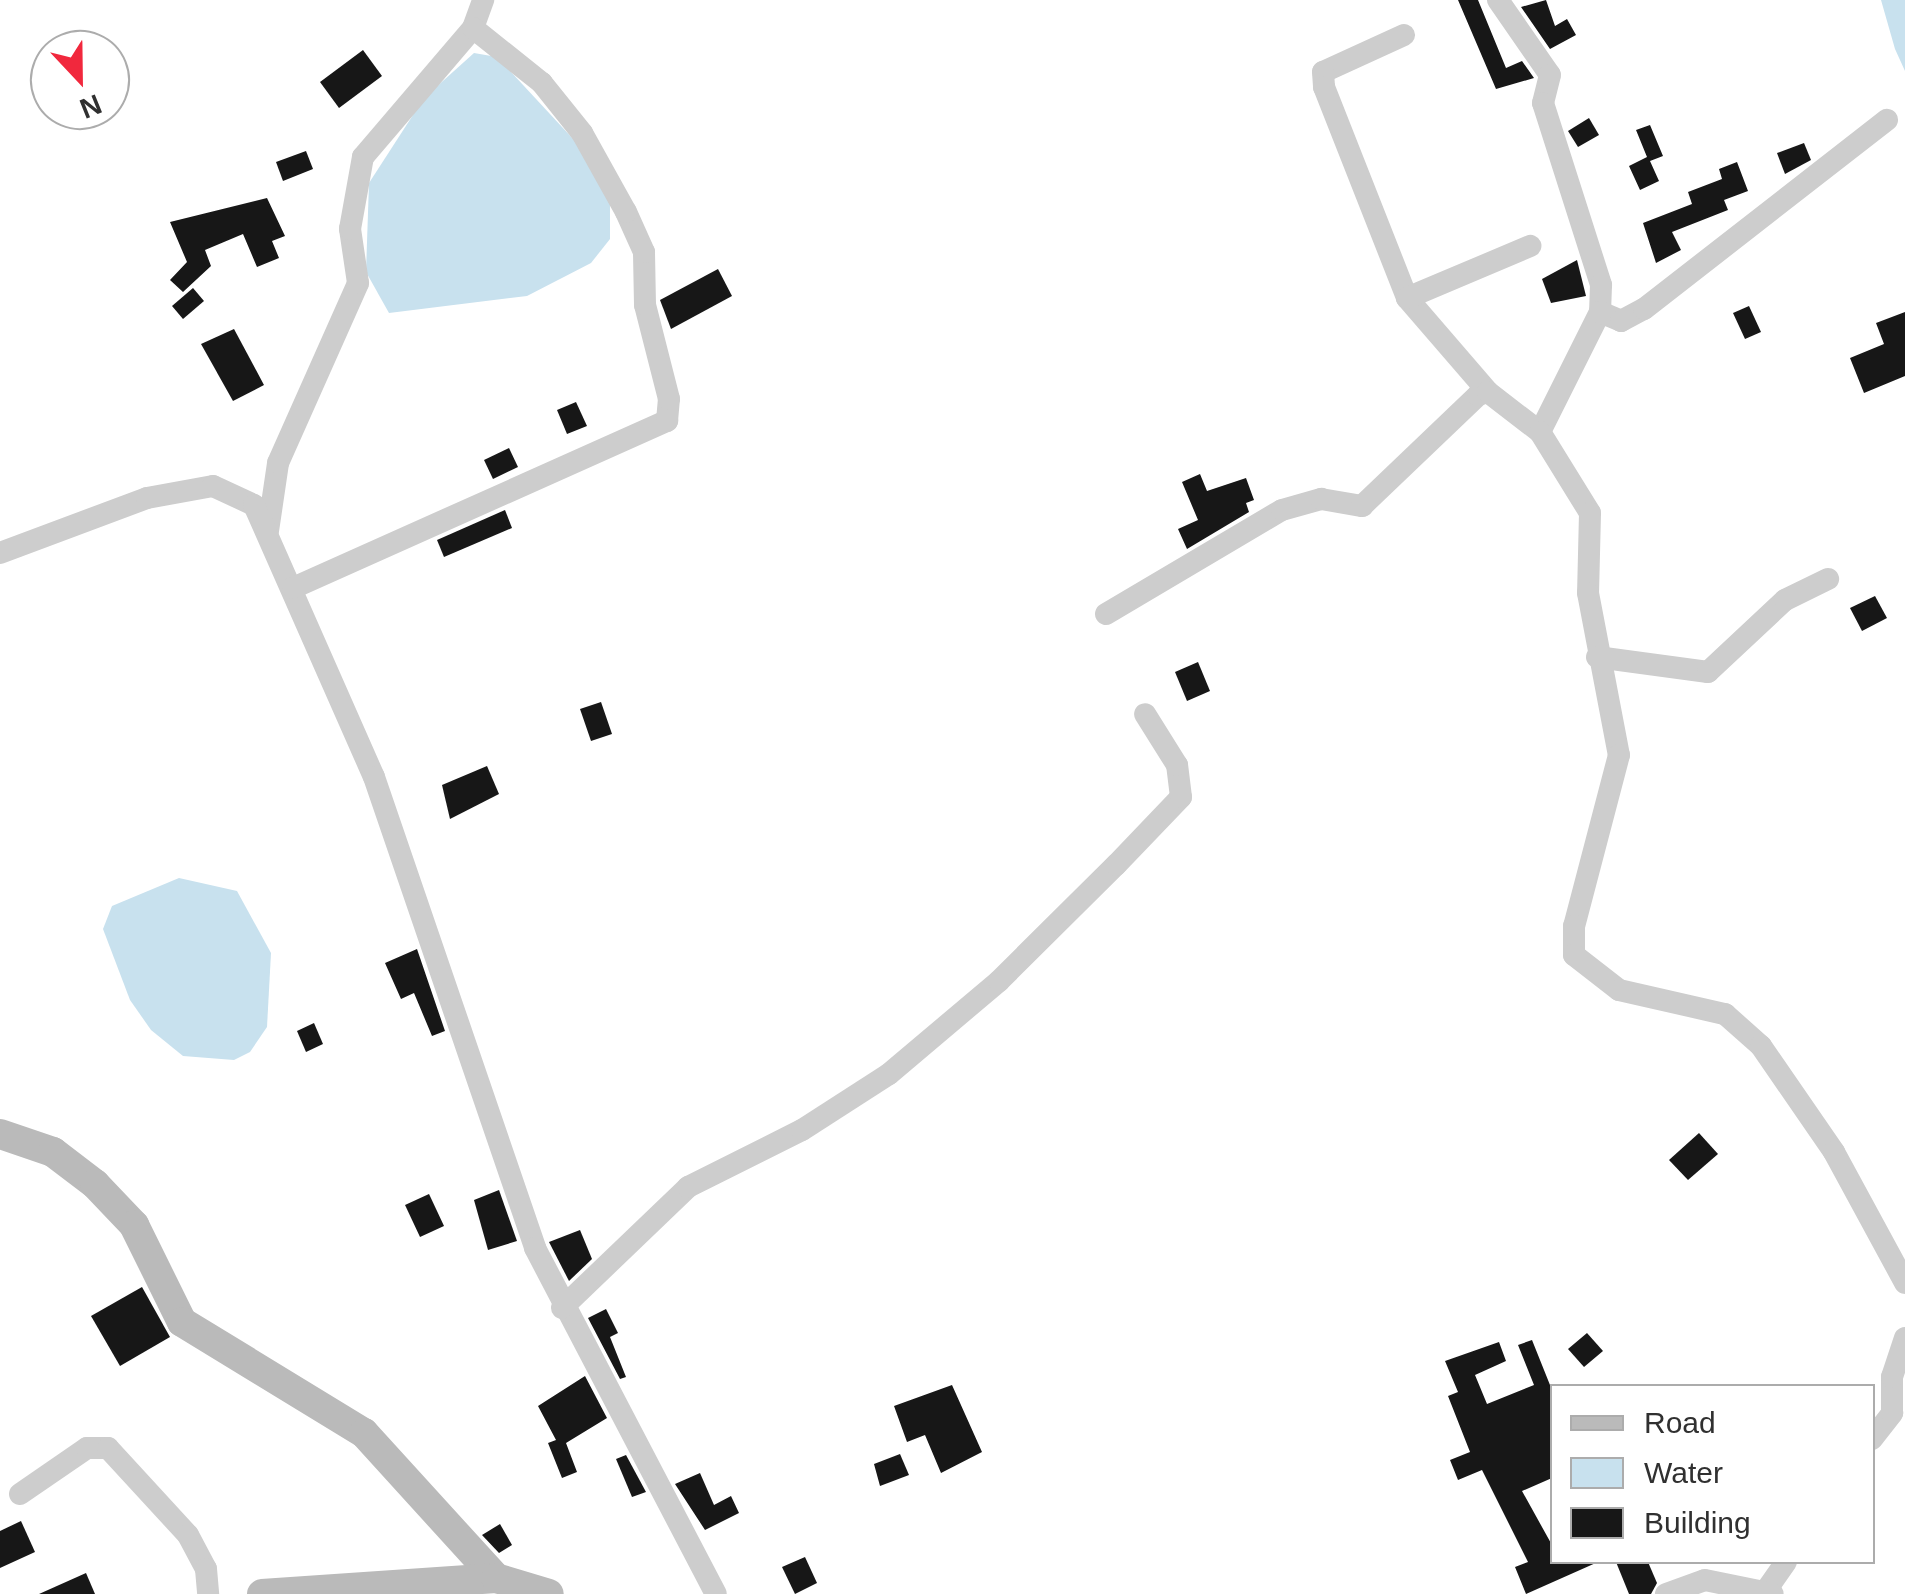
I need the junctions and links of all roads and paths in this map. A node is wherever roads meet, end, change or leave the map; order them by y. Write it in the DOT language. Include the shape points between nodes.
graph roads {
  1 [pos="483,0"];
  2 [pos="1498,0"];
  3 [pos="474,28"];
  4 [pos="1404,35"];
  5 [pos="1887,120"];
  6 [pos="1530,246"];
  7 [pos="1407,298"];
  8 [pos="1600,312"];
  9 [pos="1488,392"];
  10 [pos="1540,432"];
  11 [pos="268,539"];
  12 [pos="0,553"];
  13 [pos="1828,579"];
  14 [pos="293,588"];
  15 [pos="1106,614"];
  16 [pos="1596,657"];
  17 [pos="1145,714"];
  18 [pos="0,1134"];
  19 [pos="1905,1283"];
  20 [pos="562,1308"];
  21 [pos="1905,1338"];
  22 [pos="1875,1435"];
  23 [pos="20,1494"];
  24 [pos="1785,1564"];
  25 [pos="496,1578"];
  26 [pos="436,1586"];
  27 [pos="1770,1591"];
  28 [pos="208,1594"];
  29 [pos="262,1594"];
  30 [pos="549,1594"];
  31 [pos="716,1594"];
  32 [pos="1666,1594"];
  1 -- 3 [label="street"];
  2 -- 8 [label="street" via="1550,75 1543,103 1601,285"];
  3 -- 11 [label="street" via="363,157 350,229 358,283 278,463"];
  3 -- 14 [label="street" via="542,83 582,133 626,212 644,252 645,305 669,399 666,422"];
  4 -- 7 [label="street" via="1323,72"];
  5 -- 8 [label="street" via="1644,309 1621,321"];
  6 -- 7 [label="street"];
  7 -- 9 [label="street"];
  8 -- 10 [label="street"];
  9 -- 10 [label="street"];
  9 -- 15 [label="street" via="1362,506 1321,500 1282,510"];
  10 -- 16 [label="street" via="1590,513"];
  11 -- 12 [label="street" via="254,505 213,486 146,498"];
  11 -- 14 [label="street"];
  13 -- 16 [label="street" via="1786,600 1708,672"];
  14 -- 20 [label="street" via="374,777 456,1034"];
  16 -- 19 [label="street" via="1618,782 1576,916 1574,955 1618,990 1725,1014 1762,1046 1834,1152"];
  17 -- 20 [label="street" via="1177,765 1181,797 1116,866 1000,981 889,1074 802,1130 688,1187"];
  18 -- 25 [label="street" via="53,1152 95,1184 134,1225 182,1322 364,1433"];
  20 -- 31 [label="street"];
  21 -- 22 [label="street" via="1892,1377 1892,1413"];
  23 -- 28 [label="street" via="74,1456 108,1448 188,1535 206,1569"];
  24 -- 27 [label="street"];
  25 -- 26 [label="street"];
  25 -- 30 [label="street"];
  26 -- 29 [label="street"];
  27 -- 32 [label="street" via="1705,1580"];
}
